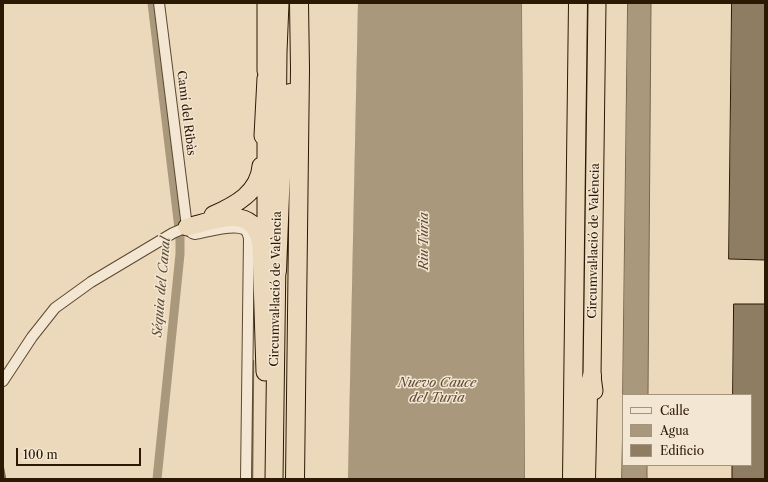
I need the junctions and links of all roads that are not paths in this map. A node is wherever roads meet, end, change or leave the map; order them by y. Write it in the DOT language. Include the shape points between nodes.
graph roads {
  1 [pos="159,3"];
  2 [pos="266,3"];
  3 [pos="280,3"];
  4 [pos="298,3"];
  5 [pos="578,3"];
  6 [pos="596,3"];
  7 [pos="266,78"];
  8 [pos="180,230"];
  9 [pos="277,271"];
  10 [pos="592,376"];
  11 [pos="3,381"];
  12 [pos="266,403"];
  13 [pos="246,479"];
  14 [pos="266,479"];
  15 [pos="274,479"];
  16 [pos="295,479"];
  17 [pos="572,479"];
  18 [pos="586,479"];
  19 [pos="593,479"];
  1 -- 8 [label="street, Camí del Ribàs"];
  2 -- 7 [label="highway"];
  3 -- 9 [label="highway, Circumval·lació de València"];
  4 -- 9 [label="highway" via="281,169"];
  4 -- 16 [label="highway, Circumval·lació de València" via="300,69"];
  5 -- 17 [label="highway, Circumval·lació de València"];
  6 -- 10 [label="highway, Circumval·lació de València"];
  7 -- 8 [label="highway" via="261,172 257,183 243,199"];
  7 -- 12 [label="highway"];
  8 -- 11 [label="street" via="91,282 55,308 32,336"];
  8 -- 12 [label="highway" via="231,217 252,223 258,231 261,247"];
  8 -- 13 [label="street" via="196,234 235,226 244,230 249,238"];
  9 -- 15 [label="highway, Circumval·lació de València"];
  10 -- 18 [label="highway" via="588,394"];
  10 -- 19 [label="highway, Circumval·lació de València"];
  12 -- 14 [label="highway"];
}
